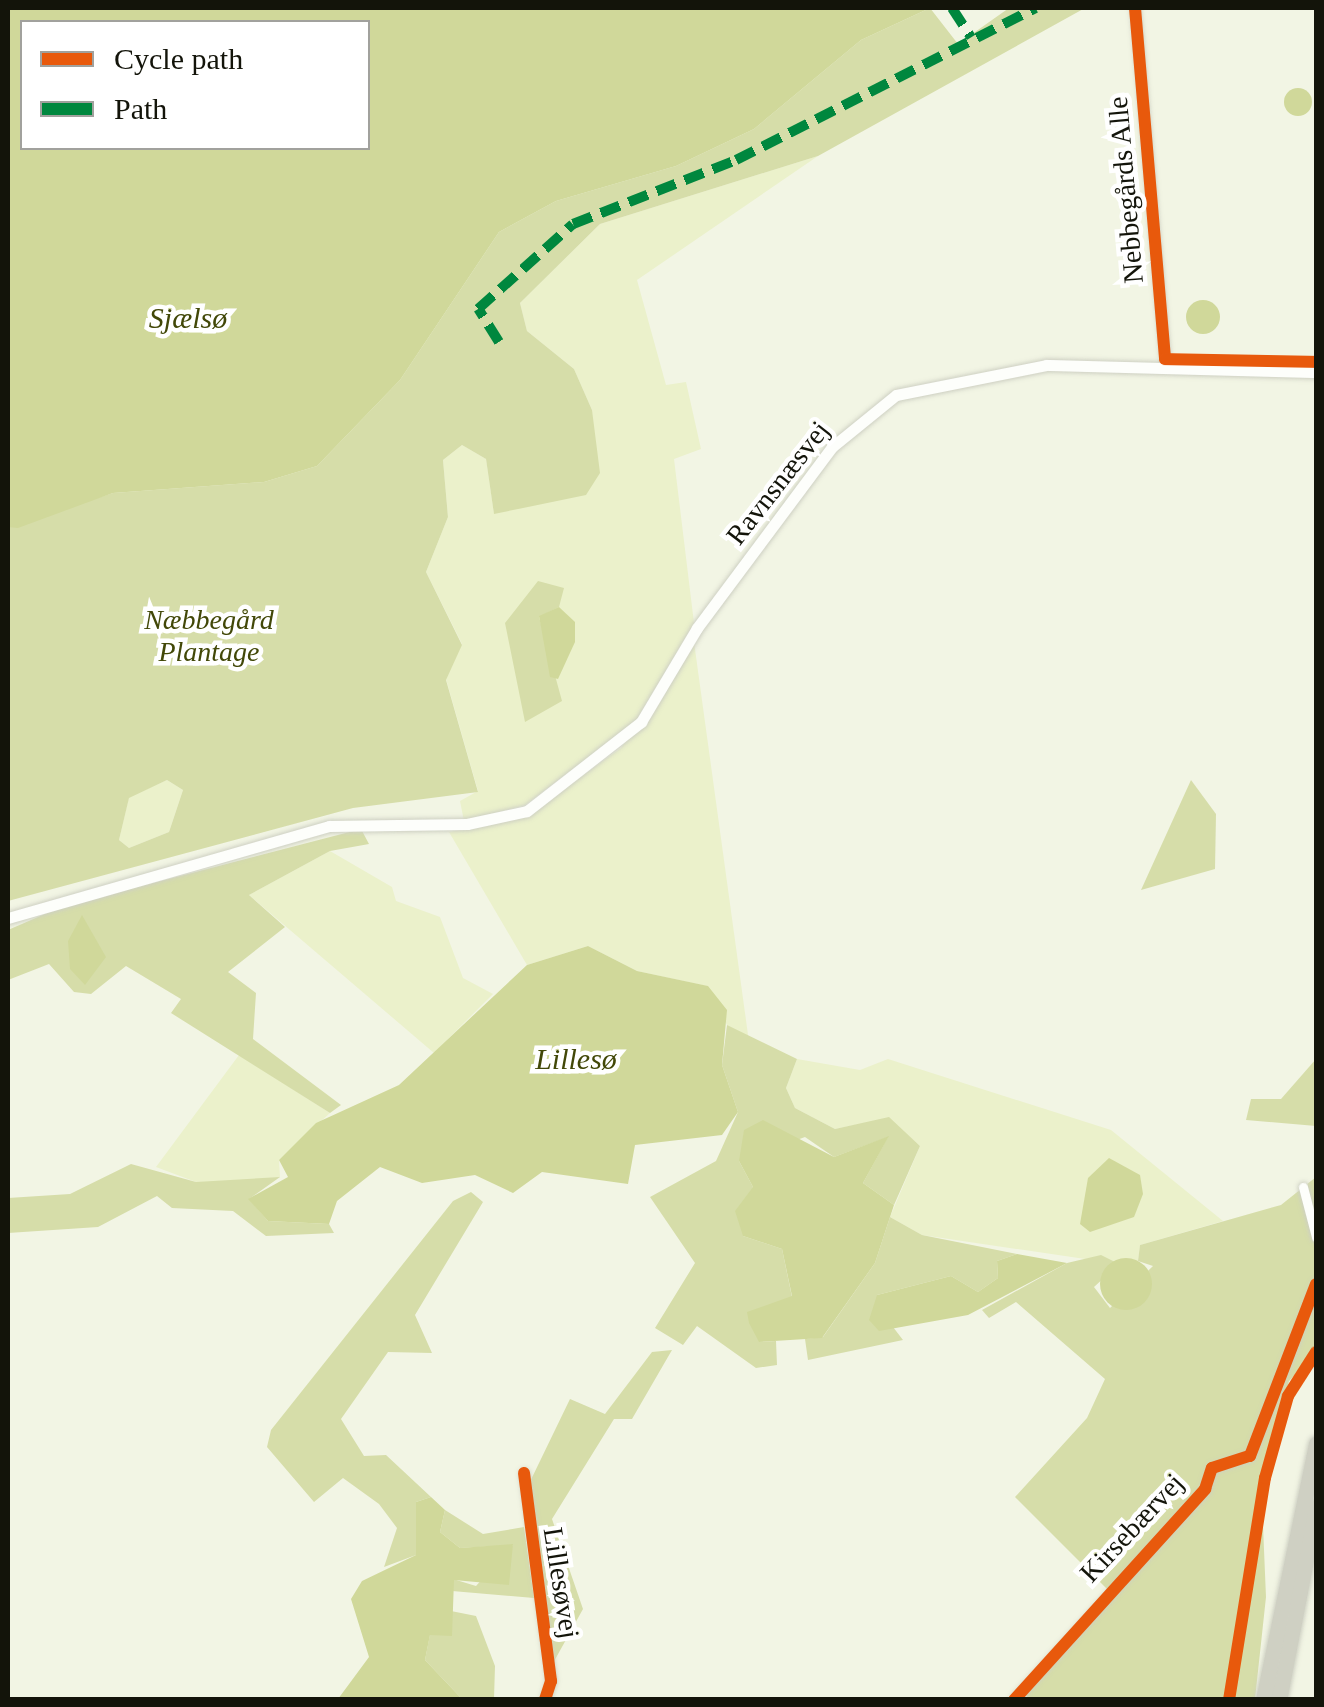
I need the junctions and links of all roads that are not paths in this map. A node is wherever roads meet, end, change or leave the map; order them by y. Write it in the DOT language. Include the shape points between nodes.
graph roads {
  1 [pos="1135,8"];
  2 [pos="1166,368"];
  3 [pos="1316,372"];
  4 [pos="8,918"];
  5 [pos="1302,1187"];
  6 [pos="1316,1237"];
  7 [pos="1316,1284"];
  8 [pos="1316,1443"];
  9 [pos="524,1473"];
  10 [pos="1316,1508"];
  11 [pos="544,1700"];
  12 [pos="1014,1700"];
  13 [pos="1263,1700"];
  14 [pos="1279,1700"];
  1 -- 2 [label="street, Nebbegårds Alle"];
  2 -- 3 [label="main road, Ravnsnæsvej"];
  2 -- 4 [label="main road, Ravnsnæsvej" via="998,368 910,390 863,418 697,628 641,722 527,811 467,824 330,826"];
  5 -- 6 [label="street"];
  7 -- 12 [label="street, Kirsebærvej" via="1250,1456 1212,1468 1205,1489"];
  8 -- 13 [label="highway"];
  9 -- 11 [label="street, Lillesøvej" via="550,1681"];
  10 -- 14 [label="highway"];
}
